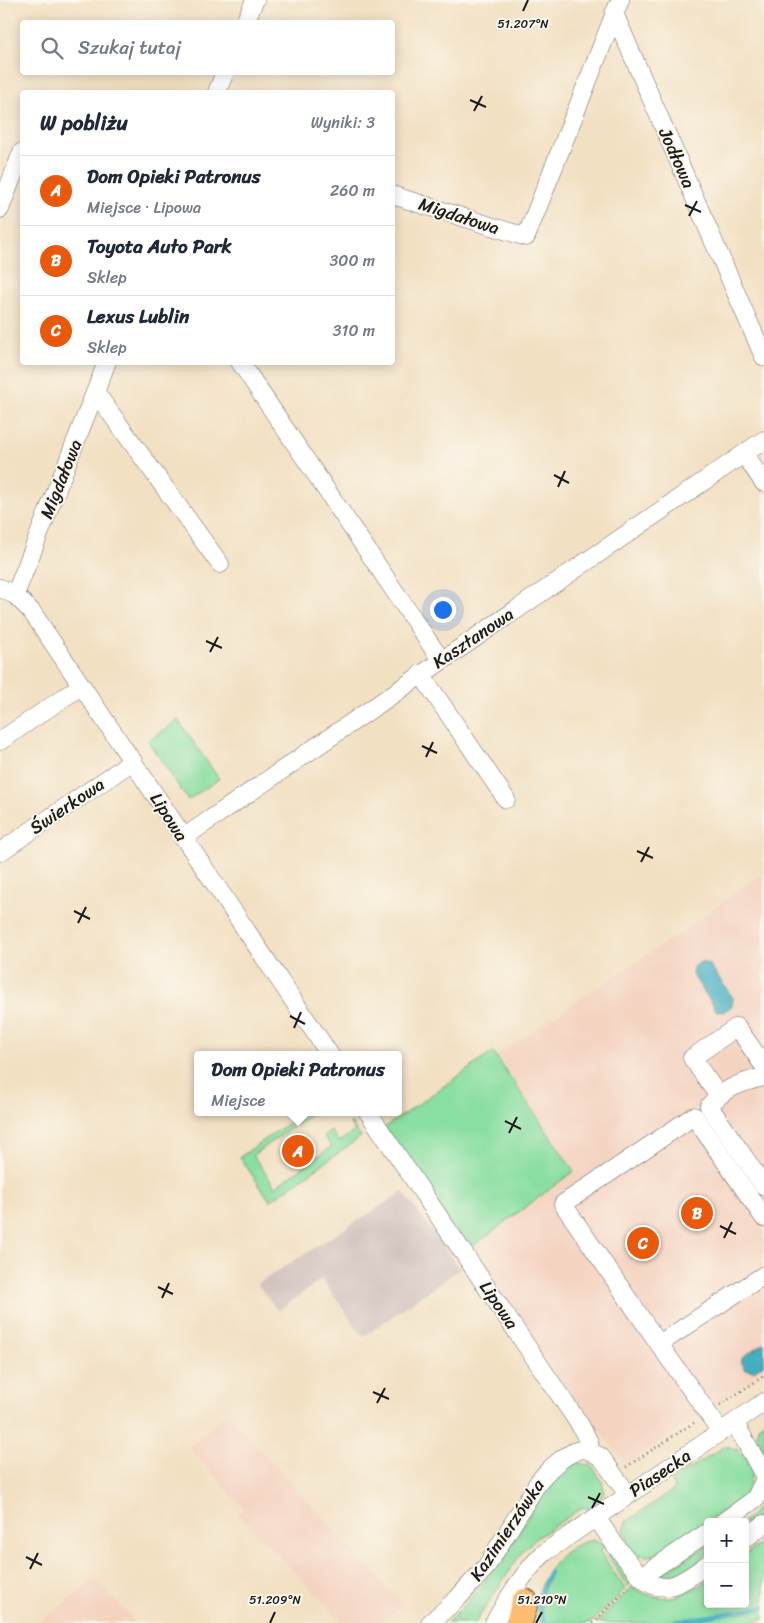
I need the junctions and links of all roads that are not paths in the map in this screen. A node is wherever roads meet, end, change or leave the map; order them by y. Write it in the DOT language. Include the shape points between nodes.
graph roads {
  1 [pos="254,0"];
  2 [pos="617,7"];
  3 [pos="247,20"];
  4 [pos="224,75"];
  5 [pos="218,90"];
  6 [pos="20,157"];
  7 [pos="395,195"];
  8 [pos="0,209"];
  9 [pos="764,357"];
  10 [pos="106,365"];
  11 [pos="242,365"];
  12 [pos="96,393"];
  13 [pos="764,440"];
  14 [pos="744,454"];
  15 [pos="764,483"];
  16 [pos="220,564"];
  17 [pos="7,592"];
  18 [pos="442,660"];
  19 [pos="421,674"];
  20 [pos="81,686"];
  21 [pos="0,741"];
  22 [pos="134,761"];
  23 [pos="506,799"];
  24 [pos="183,838"];
  25 [pos="0,852"];
  26 [pos="327,1051"];
  27 [pos="764,1066"];
  28 [pos="764,1076"];
  29 [pos="718,1095"];
  30 [pos="371,1116"];
  31 [pos="764,1186"];
  32 [pos="764,1218"];
  33 [pos="764,1275"];
  34 [pos="659,1344"];
  35 [pos="764,1402"];
  36 [pos="728,1427"];
  37 [pos="590,1450"];
  38 [pos="764,1475"];
  39 [pos="764,1481"];
  40 [pos="628,1495"];
  41 [pos="596,1517"];
  42 [pos="729,1518"];
  43 [pos="764,1524"];
  44 [pos="704,1535"];
  45 [pos="749,1536"];
  46 [pos="556,1544"];
  47 [pos="704,1567"];
  48 [pos="641,1577"];
  49 [pos="524,1616"];
  50 [pos="430,1623"];
  51 [pos="494,1623"];
  1 -- 3 [label="street"];
  2 -- 7 [label="street, Migdałowa" via="526,237"];
  2 -- 9 [label="street, Jodłowa"];
  4 -- 5 [label="street"];
  6 -- 8 [label="street"];
  10 -- 12 [label="street, Migdałowa"];
  11 -- 18 [label="street"];
  12 -- 16 [label="street"];
  12 -- 17 [label="street, Migdałowa"];
  13 -- 14 [label="street, Kasztanowa"];
  14 -- 15 [label="street"];
  14 -- 18 [label="street, Kasztanowa"];
  17 -- 20 [label="street, Lipowa" via="32,612"];
  18 -- 19 [label="street, Kasztanowa"];
  19 -- 23 [label="street"];
  19 -- 24 [label="street, Kasztanowa"];
  20 -- 21 [label="street"];
  20 -- 22 [label="street, Lipowa"];
  22 -- 24 [label="street, Lipowa"];
  22 -- 25 [label="street, Świerkowa"];
  24 -- 26 [label="street, Lipowa"];
  27 -- 29 [label="street" via="737,1027 692,1058"];
  28 -- 29 [label="street" via="738,1083"];
  29 -- 31 [label="street" via="709,1106"];
  30 -- 37 [label="street, Lipowa" via="580,1425"];
  32 -- 34 [label="street" via="694,1116 563,1204"];
  33 -- 34 [label="street"];
  34 -- 36 [label="street" via="708,1413"];
  35 -- 36 [label="street, Piasecka"];
  36 -- 38 [label="street"];
  36 -- 40 [label="street, Piasecka"];
  37 -- 40 [label="street, Lipowa" via="601,1457"];
  37 -- 50 [label="street, Kazimierzówka" via="576,1452 548,1470 531,1491 486,1567"];
  39 -- 42 [label="street" via="755,1499"];
  40 -- 41 [label="street, Piasecka"];
  41 -- 46 [label="street, Piasecka"];
  41 -- 48 [label="street"];
  43 -- 45 [label="street"];
  44 -- 48 [label="street"];
  46 -- 49 [label="street, Piasecka" via="536,1575"];
  46 -- 51 [label="street, Piasecka" via="532,1566"];
  47 -- 48 [label="street" via="671,1587 655,1586"];
}
